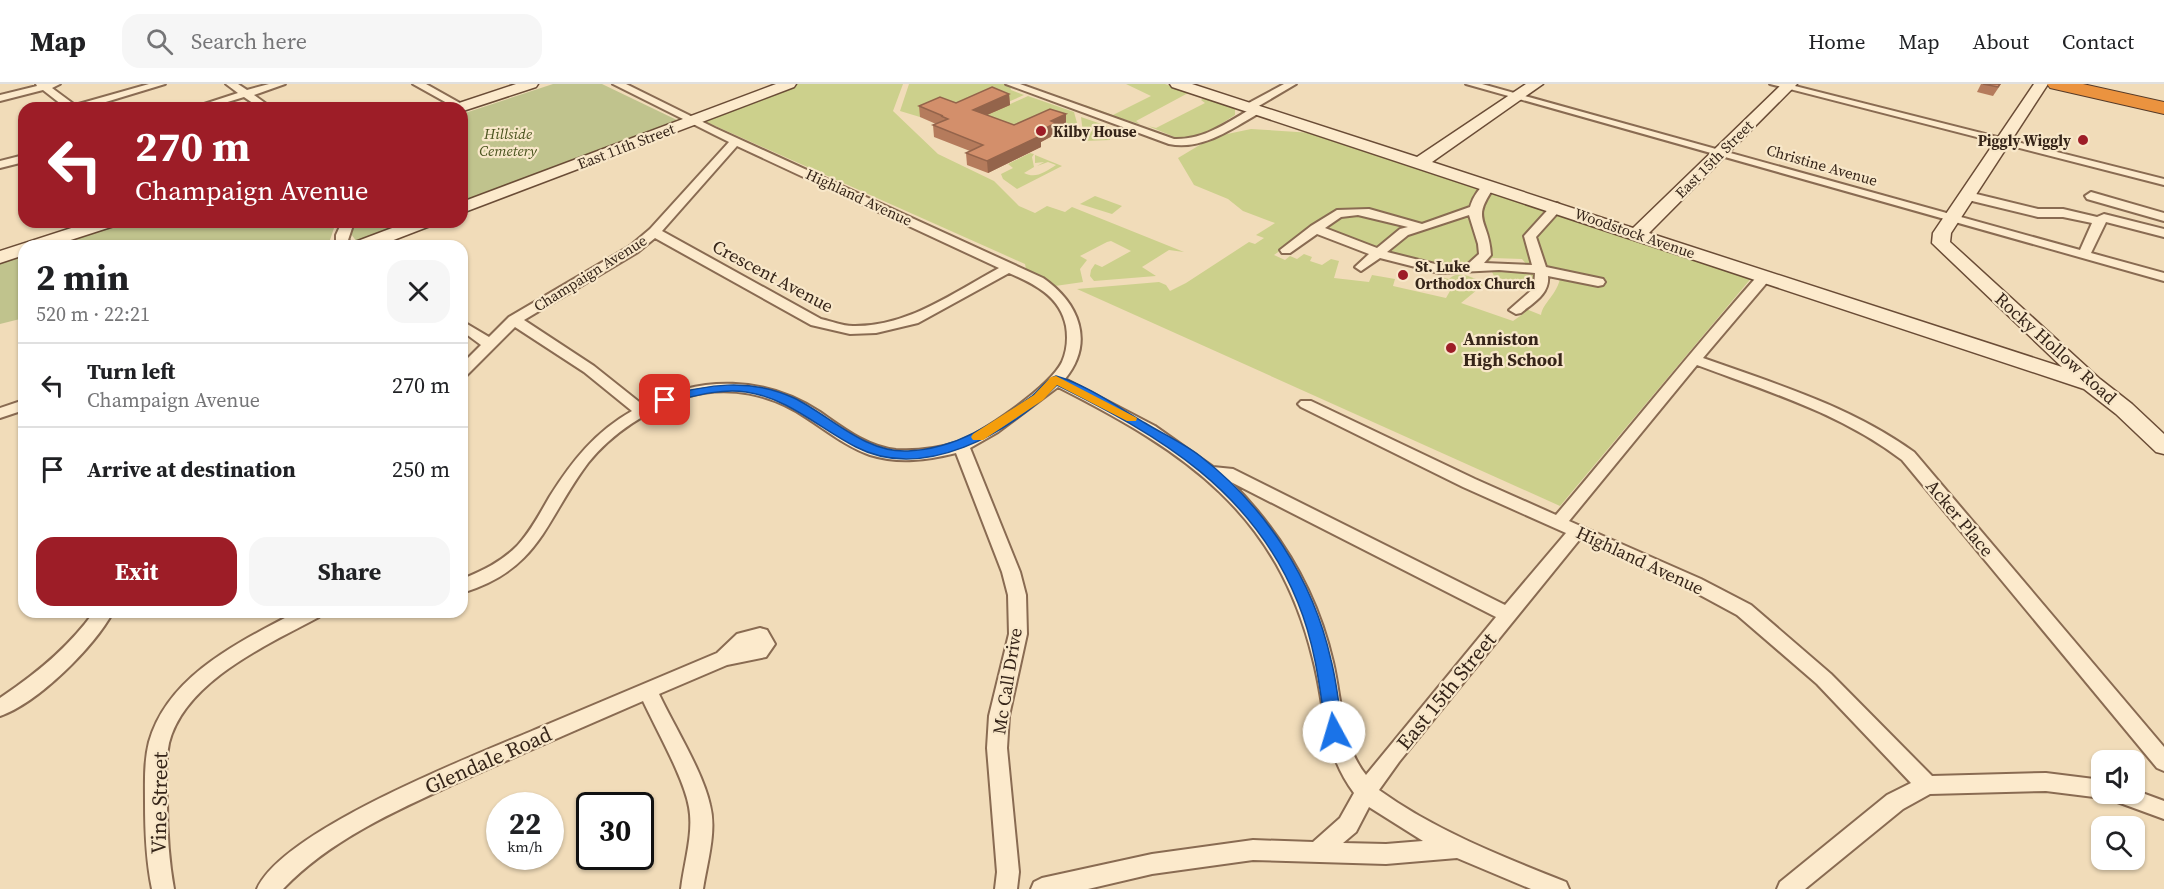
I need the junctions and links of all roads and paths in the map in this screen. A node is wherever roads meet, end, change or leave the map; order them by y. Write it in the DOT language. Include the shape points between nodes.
graph roads {
  1 [pos="160,84"];
  2 [pos="231,84"];
  3 [pos="280,84"];
  4 [pos="418,84"];
  5 [pos="618,84"];
  6 [pos="789,84"];
  7 [pos="1011,84"];
  8 [pos="1177,84"];
  9 [pos="1291,84"];
  10 [pos="1471,84"];
  11 [pos="1536,84"];
  12 [pos="2041,84"];
  13 [pos="2057,84"];
  14 [pos="2104,84"];
  15 [pos="45,85"];
  16 [pos="520,85"];
  17 [pos="1784,85"];
  18 [pos="247,94"];
  19 [pos="0,96"];
  20 [pos="1517,97"];
  21 [pos="2164,97"];
  22 [pos="66,102"];
  23 [pos="96,102"];
  24 [pos="219,102"];
  25 [pos="258,102"];
  26 [pos="451,102"];
  27 [pos="468,104"];
  28 [pos="1253,108"];
  29 [pos="2164,108"];
  30 [pos="693,120"];
  31 [pos="736,141"];
  32 [pos="2004,142"];
  33 [pos="1719,154"];
  34 [pos="18,160"];
  35 [pos="1421,162"];
  36 [pos="0,165"];
  37 [pos="2164,182"];
  38 [pos="1490,185"];
  39 [pos="1968,196"];
  40 [pos="2091,196"];
  41 [pos="468,206"];
  42 [pos="1557,207"];
  43 [pos="1475,209"];
  44 [pos="2164,217"];
  45 [pos="1953,218"];
  46 [pos="2099,221"];
  47 [pos="90,228"];
  48 [pos="408,228"];
  49 [pos="1420,228"];
  50 [pos="1315,229"];
  51 [pos="654,232"];
  52 [pos="2164,233"];
  53 [pos="1637,234"];
  54 [pos="52,240"];
  55 [pos="377,240"];
  56 [pos="1286,250"];
  57 [pos="18,251"];
  58 [pos="1377,253"];
  59 [pos="2084,254"];
  60 [pos="0,257"];
  61 [pos="1010,267"];
  62 [pos="1361,267"];
  63 [pos="1472,267"];
  64 [pos="1540,270"];
  65 [pos="1765,276"];
  66 [pos="2164,277"];
  67 [pos="1598,282"];
  68 [pos="1516,310"];
  69 [pos="514,320"];
  70 [pos="468,329"];
  71 [pos="489,344"];
  72 [pos="1693,359"];
  73 [pos="468,366"];
  74 [pos="1056,380"];
  75 [pos="2092,384"];
  76 [pos="1306,404"];
  77 [pos="18,407"];
  78 [pos="642,411"];
  79 [pos="0,413"];
  80 [pos="961,446"];
  81 [pos="2164,447"];
  82 [pos="1210,472"];
  83 [pos="1568,526"];
  84 [pos="468,584"];
  85 [pos="1508,615"];
  86 [pos="100,618"];
  87 [pos="302,618"];
  88 [pos="724,658"];
  89 [pos="648,692"];
  90 [pos="0,708"];
  91 [pos="2164,762"];
  92 [pos="1927,785"];
  93 [pos="2091,788"];
  94 [pos="1366,792"];
  95 [pos="2145,803"];
  96 [pos="2164,810"];
  97 [pos="1456,848"];
  98 [pos="1318,851"];
  99 [pos="163,889"];
  100 [pos="268,889"];
  101 [pos="692,889"];
  102 [pos="1006,889"];
  103 [pos="1042,889"];
  104 [pos="1558,889"];
  105 [pos="1788,889"];
  1 -- 23 [label="street"];
  2 -- 18 [label="street"];
  3 -- 18 [label="street"];
  4 -- 26 [label="street"];
  5 -- 30 [label="street, Highland Avenue"];
  6 -- 30 [label="street, East 11th Street"];
  7 -- 28 [label="street" via="1187,144 1201,140"];
  8 -- 28 [label="street, Woodstock Avenue"];
  9 -- 28 [label="street"];
  10 -- 20 [label="street, Christine Avenue"];
  11 -- 20 [label="street"];
  12 -- 32 [label="street"];
  13 -- 29 [label="highway"];
  14 -- 21 [label="highway"];
  15 -- 19 [label="street"];
  15 -- 22 [label="street"];
  16 -- 27 [label="street"];
  17 -- 32 [label="street"];
  17 -- 33 [label="street, East 15th Street"];
  18 -- 24 [label="street"];
  18 -- 25 [label="street"];
  20 -- 33 [label="street, Christine Avenue"];
  20 -- 35 [label="street"];
  28 -- 35 [label="street, Woodstock Avenue"];
  30 -- 31 [label="street, Highland Avenue"];
  30 -- 41 [label="street, East 11th Street"];
  31 -- 51 [label="street, Champaign Avenue"];
  31 -- 61 [label="street, Highland Avenue"];
  32 -- 37 [label="street"];
  32 -- 39 [label="street"];
  33 -- 45 [label="street, Christine Avenue"];
  33 -- 53 [label="street, East 15th Street"];
  34 -- 36 [label="street"];
  35 -- 38 [label="street, Woodstock Avenue"];
  38 -- 42 [label="street, Woodstock Avenue"];
  38 -- 43 [label="street" via="1478,196"];
  39 -- 45 [label="street"];
  39 -- 46 [label="street" via="2038,213 2063,213"];
  40 -- 44 [label="street"];
  42 -- 53 [label="street, Woodstock Avenue"];
  42 -- 64 [label="street" via="1530,236"];
  43 -- 49 [label="street"];
  43 -- 63 [label="street" via="1486,244 1485,255"];
  45 -- 59 [label="street, Christine Avenue"];
  45 -- 75 [label="street, Rocky Hollow Road" via="1942,233 1941,243"];
  46 -- 52 [label="street" via="2111,218"];
  46 -- 59 [label="street"];
  47 -- 54 [label="street"];
  48 -- 55 [label="street"];
  49 -- 50 [label="street" via="1344,212"];
  49 -- 58 [label="street" via="1404,232"];
  50 -- 56 [label="street"];
  50 -- 58 [label="street"];
  51 -- 61 [label="street, Crescent Avenue" via="816,322 850,330 876,329 913,320"];
  51 -- 69 [label="street, Champaign Avenue" via="634,249"];
  53 -- 65 [label="street, Woodstock Avenue"];
  57 -- 60 [label="street"];
  58 -- 62 [label="street"];
  58 -- 63 [label="street" via="1439,269"];
  59 -- 66 [label="street, Christine Avenue"];
  61 -- 74 [label="street, Highland Avenue" via="1038,280 1068,309 1074,345 1070,360"];
  63 -- 64 [label="street"];
  64 -- 67 [label="street"];
  64 -- 68 [label="street" via="1542,285"];
  65 -- 72 [label="street, East 15th Street"];
  65 -- 75 [label="street, Woodstock Avenue"];
  69 -- 71 [label="street, Champaign Avenue"];
  69 -- 78 [label="street" via="589,369"];
  70 -- 71 [label="street"];
  71 -- 73 [label="street, Champaign Avenue"];
  72 -- 83 [label="street, East 15th Street"];
  72 -- 91 [label="street, Acker Place" via="1856,421 1908,456"];
  74 -- 80 [label="street" via="1038,397"];
  74 -- 82 [label="street" via="1179,447"];
  75 -- 81 [label="street, Rocky Hollow Road"];
  76 -- 83 [label="street, Highland Avenue"];
  77 -- 79 [label="street"];
  78 -- 80 [label="street" via="677,395 704,389 746,388 789,401 876,451 908,455"];
  78 -- 84 [label="street" via="584,457 535,537 516,558 497,572"];
  80 -- 102 [label="street, Mc Call Drive" via="1017,596 1018,634 999,716 997,748 1008,872"];
  82 -- 85 [label="street" via="1227,473"];
  82 -- 94 [label="street" via="1254,514 1296,580 1323,659 1339,749"];
  83 -- 85 [label="street, East 15th Street"];
  83 -- 92 [label="street, Highland Avenue" via="1744,610 1824,679"];
  85 -- 94 [label="street, East 15th Street"];
  86 -- 90 [label="street" via="76,649"];
  87 -- 99 [label="street, Vine Street" via="223,663 178,704 169,719 157,751 158,869"];
  88 -- 89 [label="street, Glendale Road"];
  89 -- 100 [label="street, Glendale Road" via="391,803 330,836 290,866"];
  89 -- 101 [label="street" via="700,806"];
  92 -- 93 [label="street" via="2046,782"];
  92 -- 105 [label="street" via="1896,802"];
  94 -- 97 [label="street"];
  94 -- 98 [label="street, East 15th Street" via="1347,825"];
  95 -- 96 [label="street"];
  97 -- 98 [label="street" via="1386,854"];
  97 -- 104 [label="street"];
  98 -- 103 [label="street" via="1253,850 1152,864"];
}
